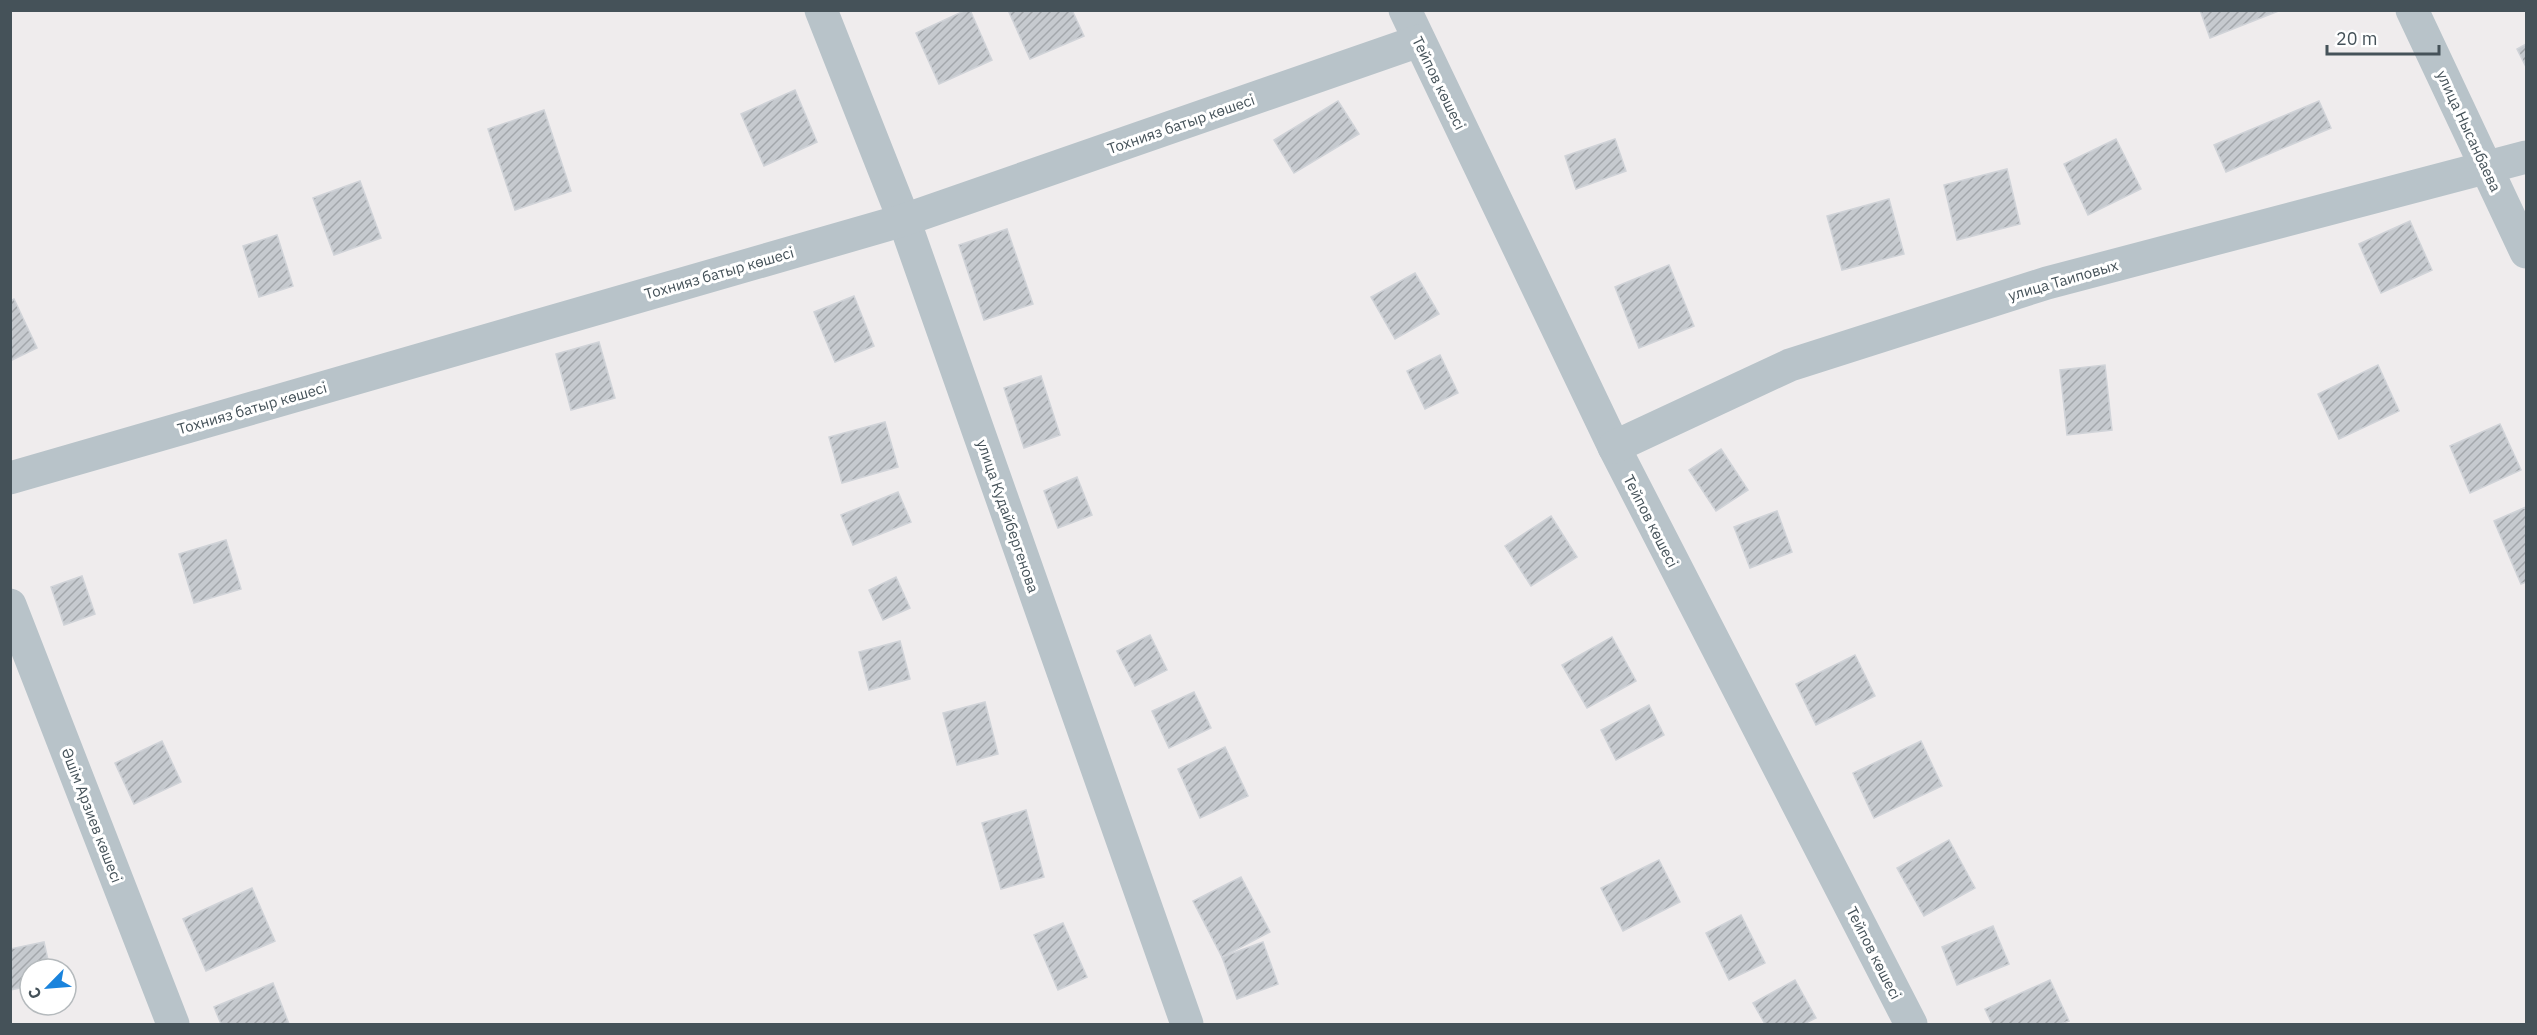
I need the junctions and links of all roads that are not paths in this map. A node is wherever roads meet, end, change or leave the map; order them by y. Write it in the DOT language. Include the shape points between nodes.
graph roads {
  1 [pos="821,10"];
  2 [pos="1405,10"];
  3 [pos="2412,10"];
  4 [pos="1419,41"];
  5 [pos="2526,157"];
  6 [pos="2486,167"];
  7 [pos="904,220"];
  8 [pos="2526,252"];
  9 [pos="1614,447"];
  10 [pos="10,478"];
  11 [pos="10,605"];
  12 [pos="173,1024"];
  13 [pos="1187,1024"];
  14 [pos="1911,1024"];
  1 -- 7 [label="street, улица Кудайбергенова"];
  2 -- 4 [label="street, Тейпов көшесі"];
  3 -- 6 [label="street, улица Нысанбаева"];
  4 -- 7 [label="street, Тохнияз батыр көшесі"];
  4 -- 9 [label="street, Тейпов көшесі"];
  5 -- 6 [label="street, улица Таиповых"];
  6 -- 8 [label="street, улица Нысанбаева"];
  6 -- 9 [label="street, улица Таиповых" via="2047,283 1790,365"];
  7 -- 10 [label="street, Тохнияз батыр көшесі"];
  7 -- 13 [label="street, улица Кудайбергенова"];
  9 -- 14 [label="street, Тейпов көшесі"];
  11 -- 12 [label="street, Әшім Арзиев көшесі"];
}
